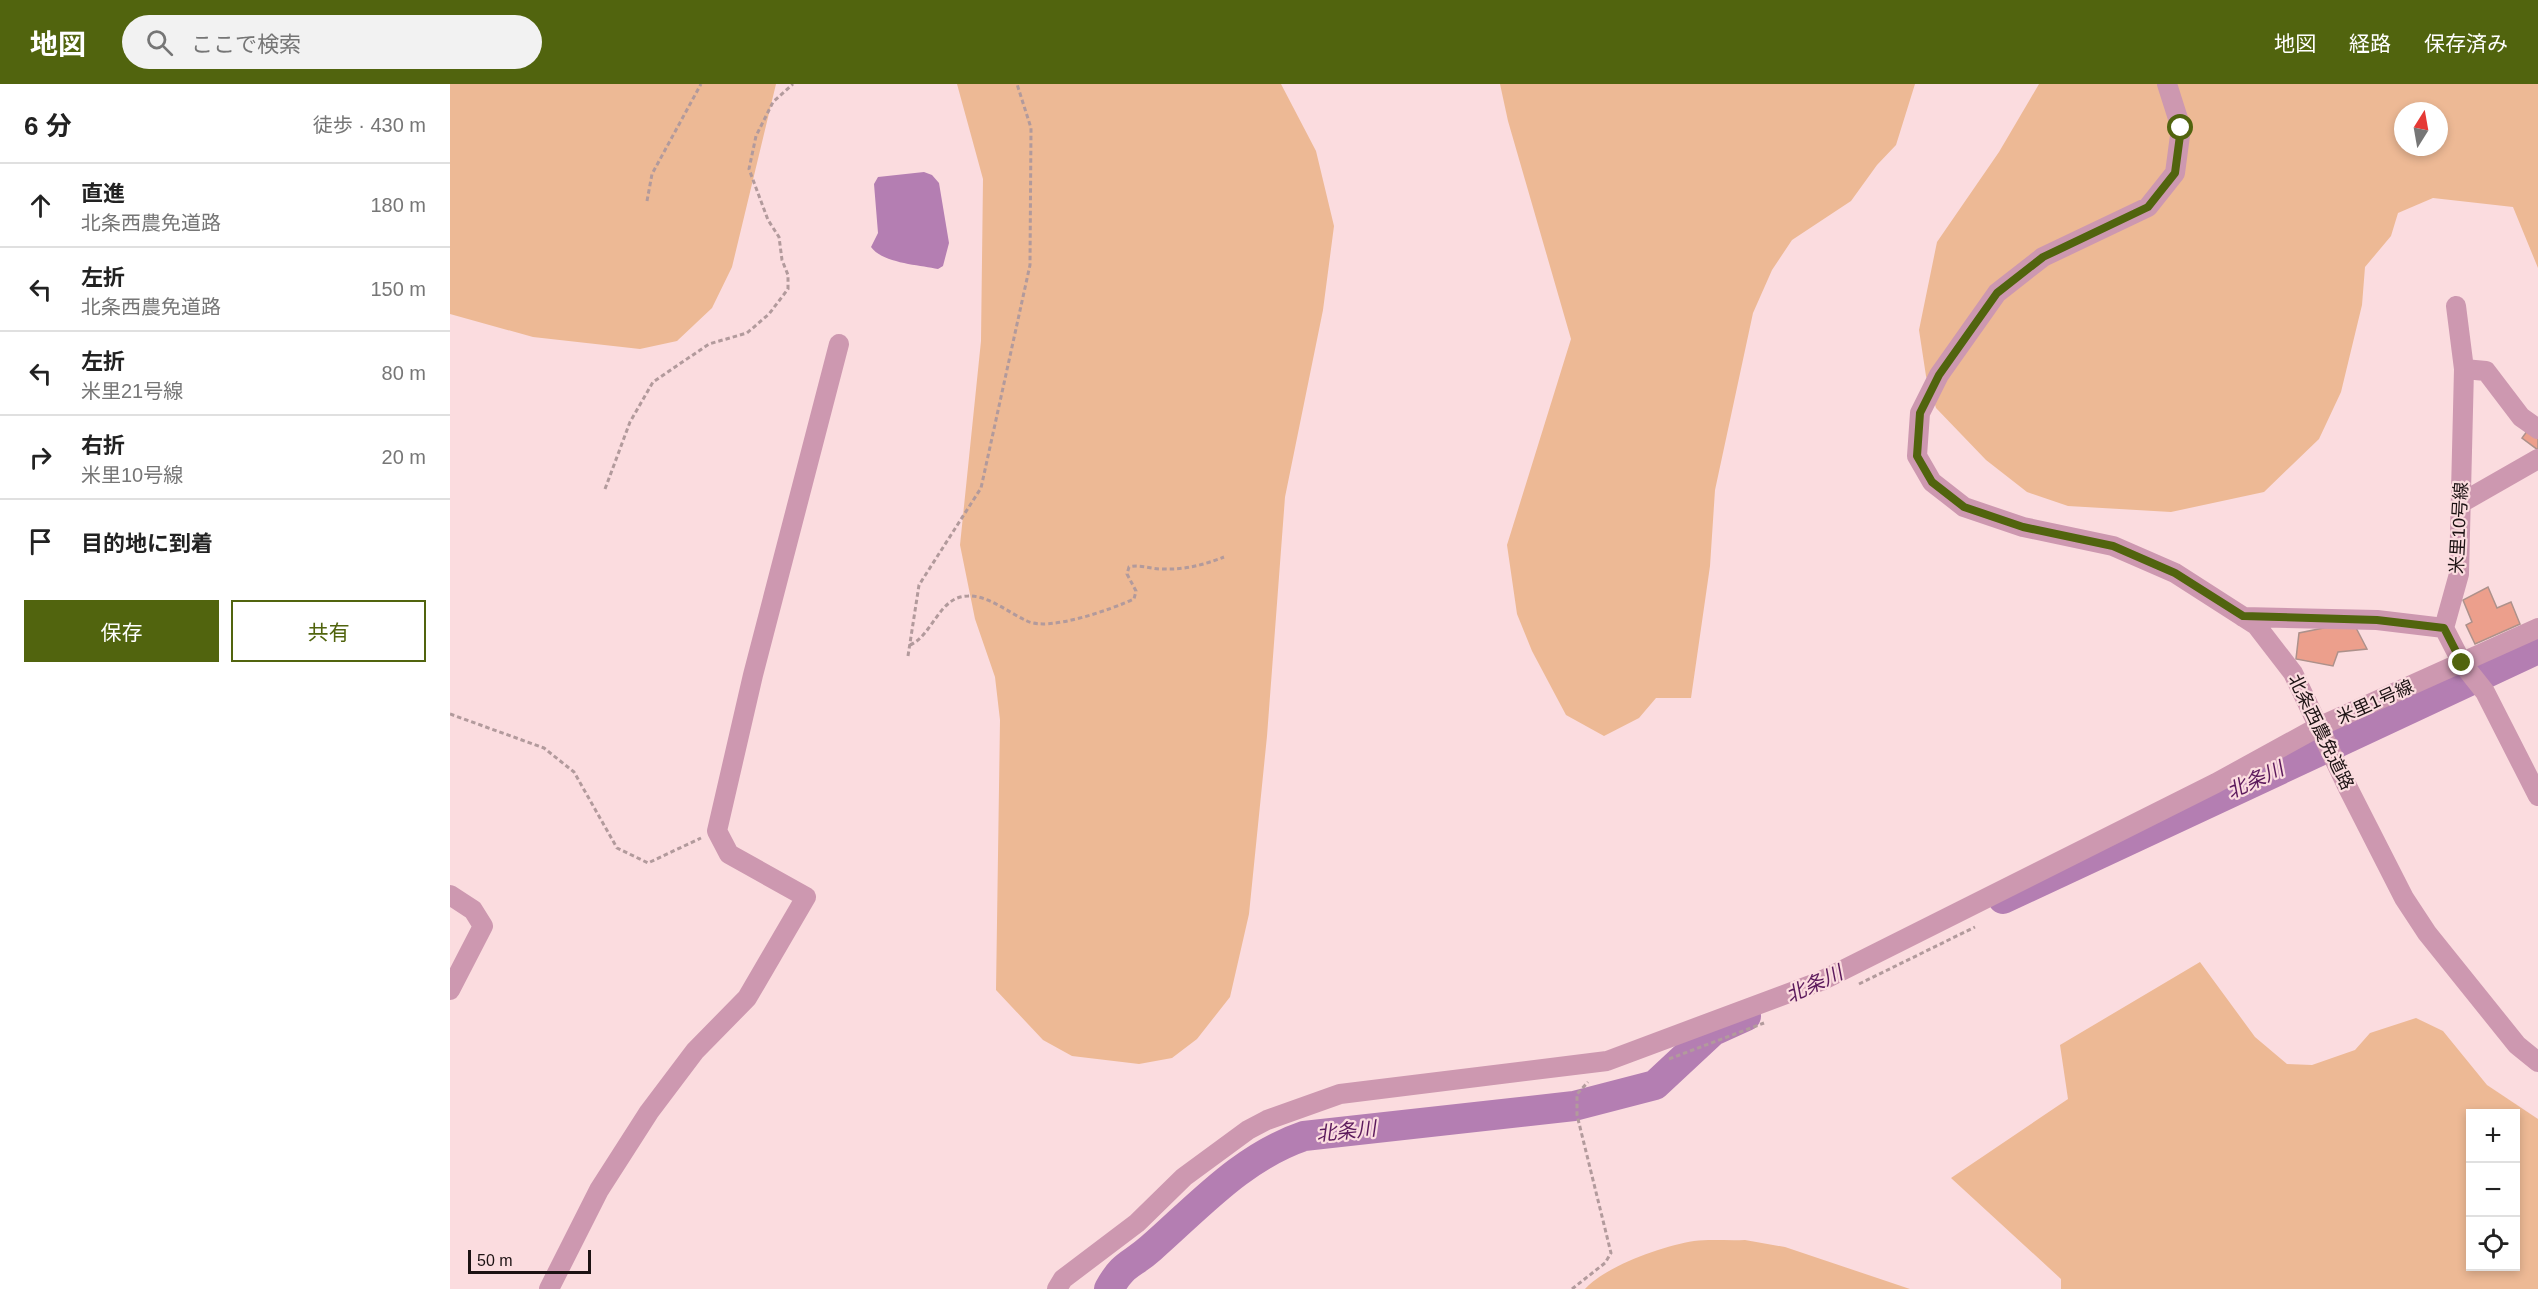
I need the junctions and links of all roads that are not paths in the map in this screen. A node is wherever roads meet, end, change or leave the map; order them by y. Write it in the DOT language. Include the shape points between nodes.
graph roads {
  1 [pos="2167,84"];
  2 [pos="2456,306"];
  3 [pos="839,344"];
  4 [pos="2464,369"];
  5 [pos="2538,429"];
  6 [pos="2538,459"];
  7 [pos="2461,503"];
  8 [pos="2243,616"];
  9 [pos="2444,628"];
  10 [pos="2538,628"];
  11 [pos="2462,663"];
  12 [pos="2318,727"];
  13 [pos="2538,796"];
  14 [pos="450,895"];
  15 [pos="450,990"];
  16 [pos="2538,1062"];
  17 [pos="549,1289"];
  18 [pos="1057,1289"];
  1 -- 8 [label="street, 北条西農免道路" via="2181,128 2175,173 2148,207 2043,257 1997,293 1939,375 1920,413 1917,456 1932,482 1964,507 2023,527 2113,546 2175,573"];
  2 -- 4 [label="street, 米里10号線"];
  3 -- 17 [label="street" via="717,831 729,854 806,897 747,998 695,1051 649,1112 599,1190"];
  4 -- 5 [label="street" via="2486,371 2521,417"];
  4 -- 7 [label="street, 米里10号線"];
  6 -- 7 [label="street"];
  7 -- 9 [label="street, 米里10号線" via="2459,574"];
  8 -- 9 [label="street" via="2377,620"];
  8 -- 12 [label="street, 北条西農免道路" via="2256,625 2293,673"];
  9 -- 11 [label="street"];
  10 -- 11 [label="street, 米里1号線"];
  11 -- 12 [label="street, 米里1号線"];
  11 -- 13 [label="street" via="2485,692"];
  12 -- 16 [label="street, 北条西農免道路" via="2404,897 2427,933 2517,1045"];
  12 -- 18 [label="street, 米里1号線" via="2216,783 1821,981 1607,1061 1340,1094 1267,1120 1184,1177 1137,1224 1063,1279"];
  14 -- 15 [label="street" via="473,910 483,926"];
}
